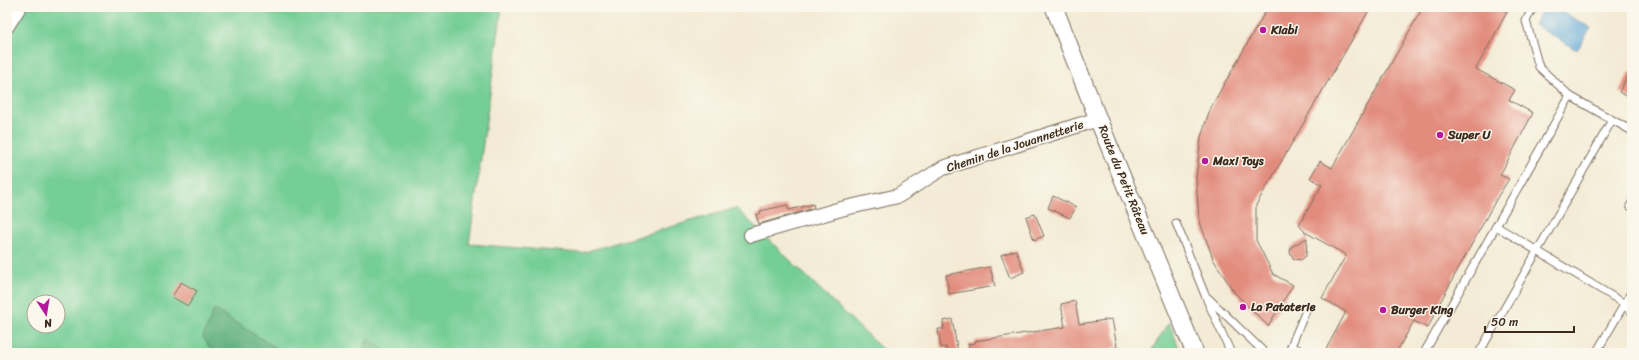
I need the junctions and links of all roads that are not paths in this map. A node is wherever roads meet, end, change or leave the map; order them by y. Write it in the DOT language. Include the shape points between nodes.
graph roads {
  1 [pos="19,7"];
  2 [pos="1054,7"];
  3 [pos="1533,7"];
  4 [pos="7,26"];
  5 [pos="1570,96"];
  6 [pos="1098,119"];
  7 [pos="1612,120"];
  8 [pos="1632,131"];
  9 [pos="1632,203"];
  10 [pos="1632,207"];
  11 [pos="1176,223"];
  12 [pos="1496,226"];
  13 [pos="752,235"];
  14 [pos="1537,251"];
  15 [pos="1632,291"];
  16 [pos="1205,295"];
  17 [pos="1626,304"];
  18 [pos="1307,308"];
  19 [pos="1632,311"];
  20 [pos="1195,353"];
  21 [pos="1231,353"];
  22 [pos="1265,353"];
  23 [pos="1306,353"];
  24 [pos="1424,353"];
  25 [pos="1479,353"];
  26 [pos="1596,353"];
  1 -- 4 [label="street"];
  2 -- 6 [label="street, Route du Petit Râteau"];
  3 -- 5 [label="lane" via="1526,21 1539,67"];
  5 -- 7 [label="lane"];
  5 -- 12 [label="lane"];
  6 -- 13 [label="street, Chemin de la Jouannetterie" via="943,168 898,196 841,209"];
  6 -- 20 [label="street, Route du Petit Râteau"];
  7 -- 8 [label="lane"];
  7 -- 14 [label="lane"];
  9 -- 10 [label="lane"];
  11 -- 16 [label="lane"];
  12 -- 14 [label="lane"];
  12 -- 24 [label="lane"];
  14 -- 17 [label="lane"];
  14 -- 25 [label="lane"];
  15 -- 17 [label="lane"];
  16 -- 21 [label="lane"];
  16 -- 22 [label="lane"];
  17 -- 19 [label="lane"];
  17 -- 26 [label="lane"];
  18 -- 23 [label="lane" via="1291,346"];
}
